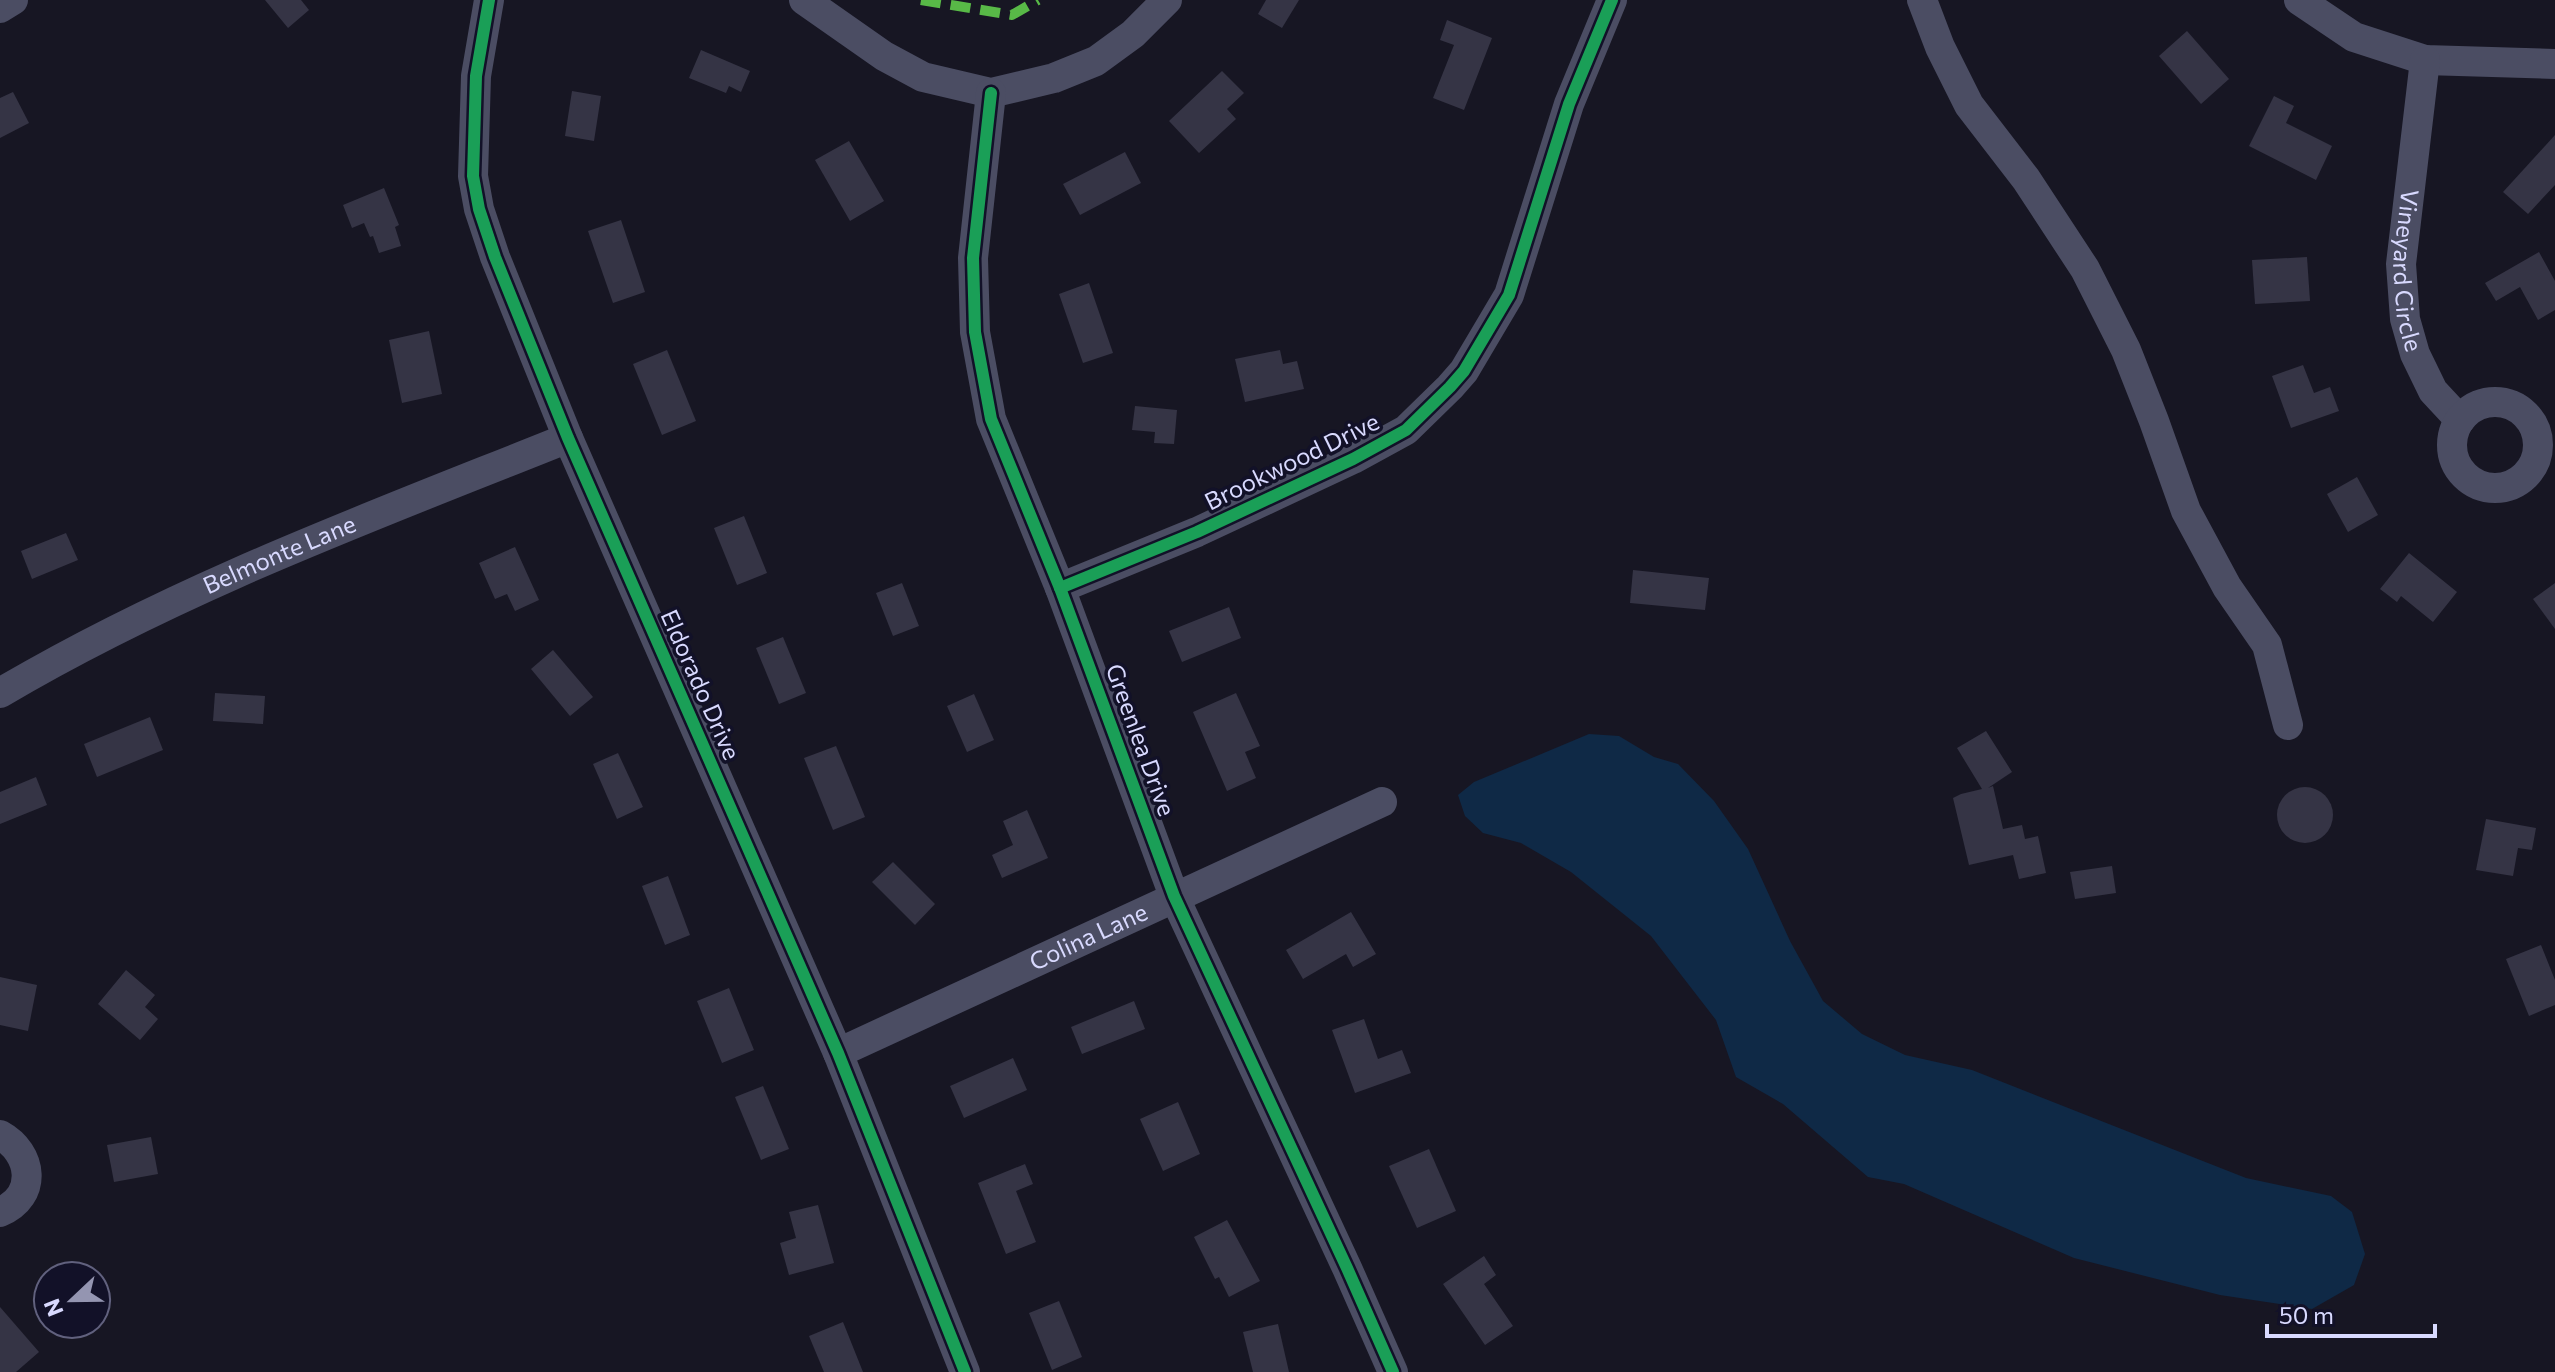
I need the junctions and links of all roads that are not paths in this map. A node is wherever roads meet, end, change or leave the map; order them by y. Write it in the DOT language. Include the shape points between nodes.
graph roads {
  1 [pos="13,0"];
  2 [pos="489,0"];
  3 [pos="804,0"];
  4 [pos="1167,0"];
  5 [pos="1612,0"];
  6 [pos="1922,0"];
  7 [pos="2299,0"];
  8 [pos="0,8"];
  9 [pos="2425,60"];
  10 [pos="2555,64"];
  11 [pos="991,93"];
  12 [pos="2460,420"];
  13 [pos="568,438"];
  14 [pos="1060,588"];
  15 [pos="0,693"];
  16 [pos="2288,725"];
  17 [pos="1382,802"];
  18 [pos="1174,896"];
  19 [pos="838,1053"];
  20 [pos="0,1135"];
  21 [pos="0,1212"];
  22 [pos="965,1372"];
  23 [pos="1393,1372"];
  1 -- 8 [label="street"];
  2 -- 13 [label="street, Eldorado Drive" via="476,76 473,176 495,257"];
  3 -- 11 [label="street" via="923,77"];
  4 -- 11 [label="street" via="1096,61 1054,78"];
  5 -- 14 [label="street, Brookwood Drive" via="1569,104 1509,295 1450,387 1406,430 1353,459"];
  6 -- 16 [label="street" via="1969,105 2085,269 2126,350 2186,511 2227,587 2267,645"];
  7 -- 9 [label="street" via="2354,37"];
  9 -- 10 [label="street"];
  9 -- 12 [label="street, Vineyard Circle" via="2401,264 2405,319 2433,391"];
  11 -- 14 [label="street, Greenlea Drive" via="973,258 975,332 991,419"];
  13 -- 15 [label="street, Belmonte Lane" via="217,580"];
  13 -- 19 [label="street, Eldorado Drive"];
  14 -- 18 [label="street, Greenlea Drive"];
  17 -- 18 [label="street, Colina Lane"];
  18 -- 19 [label="street, Colina Lane"];
  18 -- 23 [label="street, Greenlea Drive"];
  19 -- 22 [label="street, Eldorado Drive"];
  20 -- 21 [label="street" via="21,1152 27,1177 17,1201"];
}
